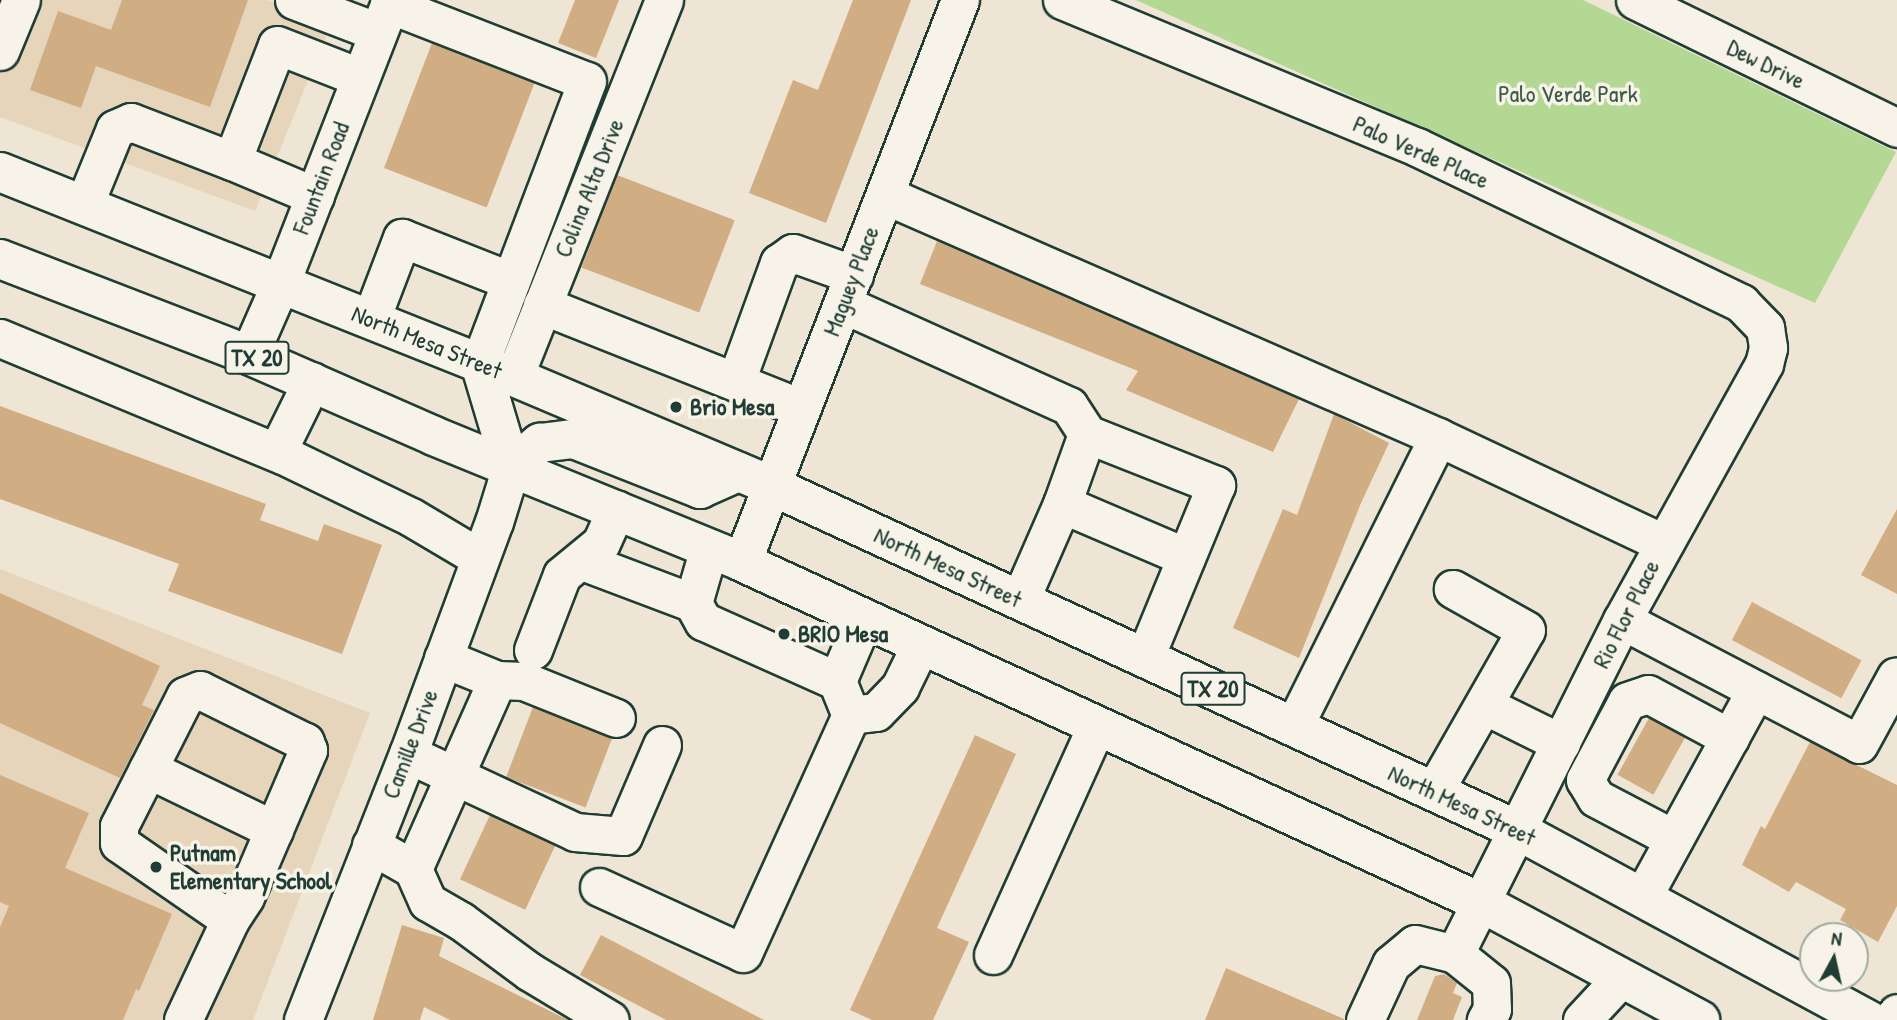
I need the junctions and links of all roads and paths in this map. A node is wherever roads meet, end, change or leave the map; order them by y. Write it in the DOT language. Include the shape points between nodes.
graph roads {
  1 [pos="21,0"];
  2 [pos="294,0"];
  3 [pos="664,0"];
  4 [pos="960,0"];
  5 [pos="1062,0"];
  6 [pos="1636,0"];
  7 [pos="386,12"];
  8 [pos="0,51"];
  9 [pos="359,77"];
  10 [pos="1897,128"];
  11 [pos="232,161"];
  12 [pos="0,172"];
  13 [pos="885,195"];
  14 [pos="315,196"];
  15 [pos="84,205"];
  16 [pos="0,259"];
  17 [pos="511,281"];
  18 [pos="281,282"];
  19 [pos="848,290"];
  20 [pos="542,305"];
  21 [pos="371,319"];
  22 [pos="1765,328"];
  23 [pos="0,338"];
  24 [pos="249,355"];
  25 [pos="497,370"];
  26 [pos="312,381"];
  27 [pos="736,381"];
  28 [pos="801,408"];
  29 [pos="1087,434"];
  30 [pos="1438,437"];
  31 [pos="277,452"];
  32 [pos="511,467"];
  33 [pos="755,479"];
  34 [pos="1062,504"];
  35 [pos="616,509"];
  36 [pos="1663,543"];
  37 [pos="726,555"];
  38 [pos="1186,556"];
  39 [pos="480,558"];
  40 [pos="582,561"];
  41 [pos="1453,589"];
  42 [pos="1020,600"];
  43 [pos="693,603"];
  44 [pos="864,618"];
  45 [pos="1622,620"];
  46 [pos="921,644"];
  47 [pos="533,650"];
  48 [pos="1145,657"];
  49 [pos="443,658"];
  50 [pos="1896,676"];
  51 [pos="497,680"];
  52 [pos="836,681"];
  53 [pos="1756,690"];
  54 [pos="1484,705"];
  55 [pos="851,715"];
  56 [pos="616,718"];
  57 [pos="1097,725"];
  58 [pos="1294,726"];
  59 [pos="1730,738"];
  60 [pos="1561,743"];
  61 [pos="662,745"];
  62 [pos="408,754"];
  63 [pos="148,769"];
  64 [pos="456,776"];
  65 [pos="1434,791"];
  66 [pos="274,830"];
  67 [pos="1517,830"];
  68 [pos="1674,839"];
  69 [pos="371,845"];
  70 [pos="413,869"];
  71 [pos="599,887"];
  72 [pos="1643,896"];
  73 [pos="1480,902"];
  74 [pos="230,920"];
  75 [pos="1455,954"];
  76 [pos="993,955"];
  77 [pos="1621,978"];
  78 [pos="1897,1013"];
  79 [pos="1856,1017"];
  80 [pos="183,1020"];
  81 [pos="303,1020"];
  82 [pos="610,1020"];
  83 [pos="1364,1020"];
  84 [pos="1486,1020"];
  85 [pos="1582,1020"];
  86 [pos="1700,1020"];
  87 [pos="1893,1020"];
  1 -- 8 [label="street"];
  2 -- 7 [label="street"];
  3 -- 20 [label="street, Colina Alta Drive"];
  4 -- 13 [label="street, Maguey Place"];
  5 -- 22 [label="street, Palo Verde Place" via="1417,148 1741,303"];
  6 -- 10 [label="street, Dew Drive"];
  7 -- 9 [label="street, Fountain Road"];
  7 -- 17 [label="street" via="587,81"];
  9 -- 11 [label="street" via="277,45"];
  9 -- 14 [label="street, Fountain Road"];
  11 -- 14 [label="street"];
  11 -- 15 [label="street" via="131,122 115,129"];
  12 -- 15 [label="main road, North Mesa Street / TX 20"];
  13 -- 19 [label="street, Maguey Place"];
  13 -- 30 [label="street"];
  14 -- 18 [label="street, Fountain Road"];
  15 -- 18 [label="main road, North Mesa Street / TX 20"];
  16 -- 24 [label="main road, TX 20"];
  17 -- 21 [label="street" via="402,237"];
  17 -- 25 [label="street"];
  18 -- 21 [label="main road, North Mesa Street / TX 20"];
  18 -- 24 [label="street, Fountain Road"];
  19 -- 27 [label="street" via="793,253 779,263"];
  19 -- 28 [label="street, Maguey Place"];
  19 -- 29 [label="street" via="1069,406"];
  20 -- 25 [label="street, Colina Alta Drive"];
  20 -- 27 [label="street"];
  21 -- 25 [label="main road, North Mesa Street / TX 20"];
  22 -- 36 [label="street, Rio Flor Place" via="1768,348 1764,364"];
  23 -- 31 [label="street"];
  24 -- 26 [label="main road, TX 20"];
  25 -- 32 [label="main road"];
  25 -- 33 [label="main road, North Mesa Street / TX 20"];
  26 -- 31 [label="street"];
  26 -- 32 [label="main road, TX 20"];
  27 -- 28 [label="street"];
  28 -- 33 [label="street, Maguey Place"];
  29 -- 34 [label="street"];
  29 -- 38 [label="street" via="1216,485"];
  30 -- 36 [label="street"];
  30 -- 58 [label="street"];
  31 -- 39 [label="street" via="411,517"];
  32 -- 33 [label="main road" via="540,443 574,439 700,489"];
  32 -- 35 [label="main road, TX 20"];
  32 -- 39 [label="street, Camille Drive"];
  33 -- 37 [label="street, Maguey Place"];
  33 -- 42 [label="main road, North Mesa Street / TX 20"];
  34 -- 38 [label="street"];
  34 -- 42 [label="street"];
  35 -- 37 [label="main road, TX 20"];
  35 -- 40 [label="street" via="601,543"];
  36 -- 45 [label="street, Rio Flor Place"];
  37 -- 43 [label="street, Maguey Place"];
  37 -- 44 [label="main road, TX 20"];
  38 -- 48 [label="street"];
  39 -- 49 [label="street, Camille Drive"];
  40 -- 43 [label="street"];
  40 -- 47 [label="street" via="562,575"];
  41 -- 54 [label="street" via="1526,630"];
  42 -- 48 [label="main road, North Mesa Street / TX 20"];
  43 -- 52 [label="street" via="703,621"];
  44 -- 46 [label="main road, TX 20"];
  44 -- 52 [label="street"];
  45 -- 53 [label="street"];
  45 -- 60 [label="street, Rio Flor Place"];
  46 -- 55 [label="street" via="900,687 884,704 876,712"];
  46 -- 57 [label="main road, TX 20"];
  48 -- 58 [label="main road, North Mesa Street / TX 20"];
  49 -- 51 [label="street"];
  49 -- 62 [label="street, Camille Drive"];
  50 -- 53 [label="street" via="1859,744"];
  51 -- 56 [label="street" via="524,681"];
  51 -- 64 [label="street"];
  52 -- 55 [label="street"];
  53 -- 59 [label="street"];
  54 -- 60 [label="street"];
  54 -- 65 [label="street"];
  55 -- 71 [label="street" via="743,953"];
  57 -- 73 [label="main road, TX 20"];
  57 -- 76 [label="street"];
  58 -- 65 [label="main road, North Mesa Street / TX 20"];
  59 -- 68 [label="street"];
  59 -- 68 [label="street" via="1648,694 1627,701 1585,780 1596,798"];
  60 -- 67 [label="street, Rio Flor Place"];
  61 -- 64 [label="street" via="623,836 575,832"];
  62 -- 64 [label="street"];
  62 -- 69 [label="street, Camille Drive"];
  63 -- 66 [label="street"];
  63 -- 66 [label="street" via="185,696 200,690 305,742 308,750"];
  63 -- 74 [label="street" via="119,826 119,843"];
  64 -- 70 [label="street"];
  65 -- 67 [label="main road, North Mesa Street / TX 20"];
  66 -- 74 [label="street"];
  67 -- 72 [label="main road, North Mesa Street / TX 20"];
  67 -- 73 [label="street, Rio Flor Place"];
  68 -- 72 [label="street"];
  69 -- 70 [label="street"];
  69 -- 81 [label="street, Camille Drive"];
  70 -- 82 [label="street" via="428,902"];
  72 -- 79 [label="main road, North Mesa Street / TX 20"];
  73 -- 75 [label="street, Rio Flor Place"];
  73 -- 77 [label="main road, TX 20"];
  74 -- 80 [label="street"];
  75 -- 83 [label="street" via="1415,944 1391,964"];
  75 -- 84 [label="street" via="1491,983 1492,1009"];
  77 -- 85 [label="street"];
  77 -- 86 [label="main road, TX 20"];
  78 -- 87 [label="street"];
}
